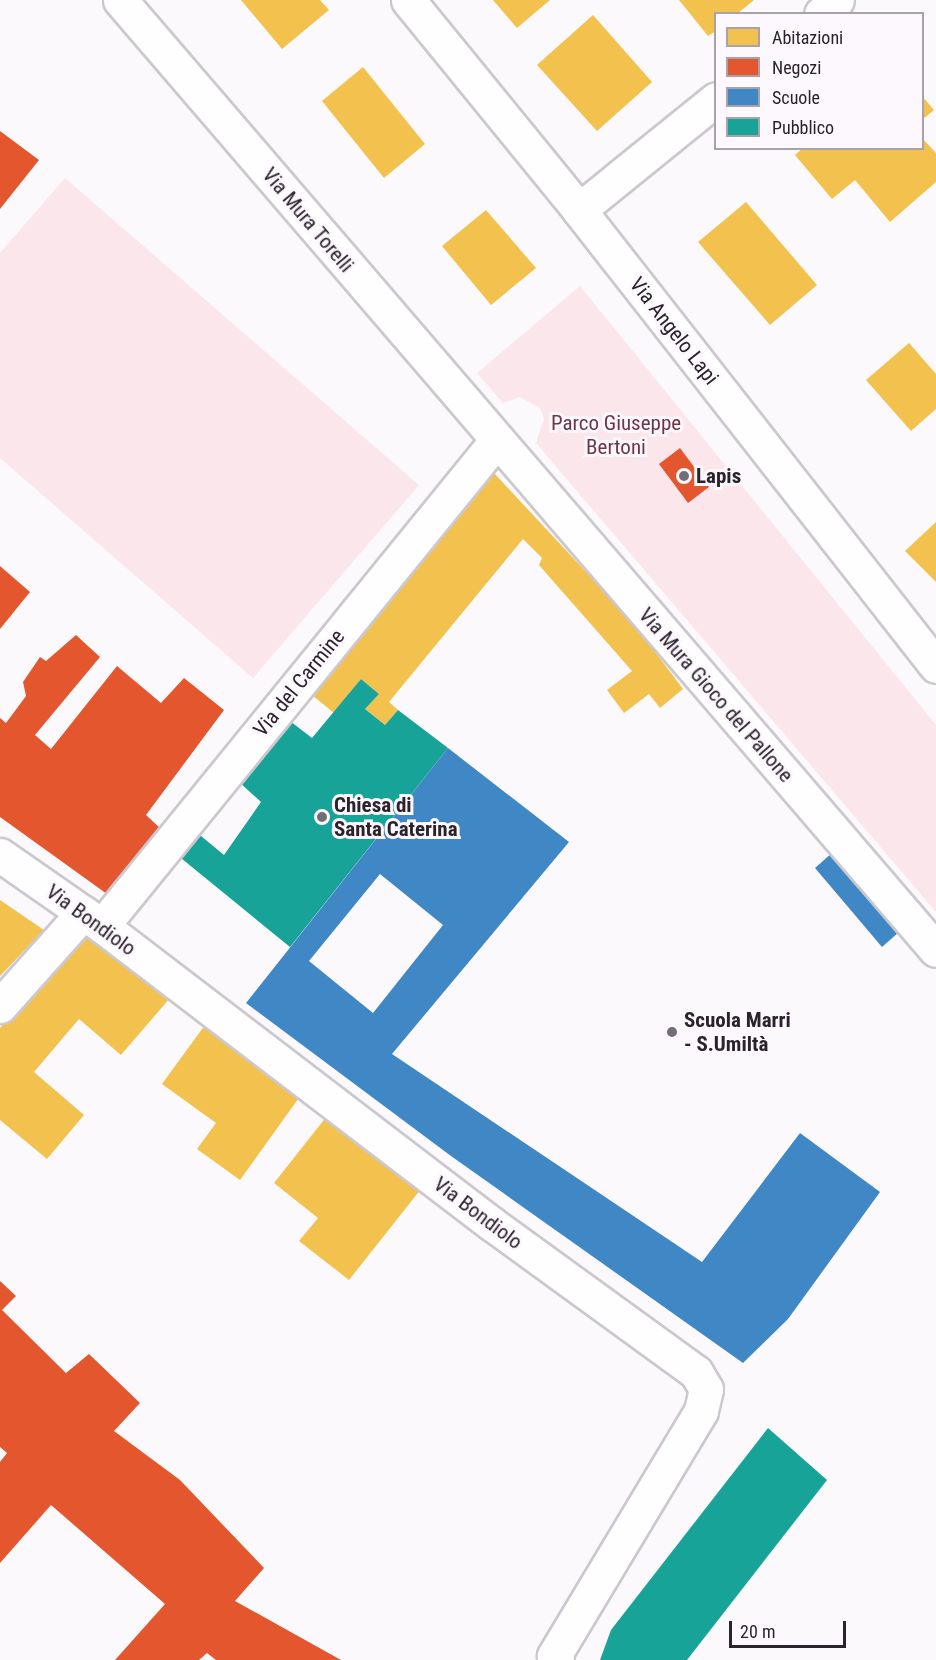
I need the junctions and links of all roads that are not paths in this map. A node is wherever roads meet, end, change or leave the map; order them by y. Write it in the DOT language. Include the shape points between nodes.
graph roads {
  1 [pos="120,0"];
  2 [pos="408,0"];
  3 [pos="837,0"];
  4 [pos="822,12"];
  5 [pos="714,101"];
  6 [pos="579,210"];
  7 [pos="496,441"];
  8 [pos="934,661"];
  9 [pos="0,855"];
  10 [pos="92,919"];
  11 [pos="936,950"];
  12 [pos="0,1006"];
  13 [pos="556,1658"];
  1 -- 7 [label="street, Via Mura Torelli"];
  2 -- 6 [label="street, Via Angelo Lapi"];
  3 -- 4 [label="street"];
  5 -- 6 [label="street"];
  6 -- 8 [label="street, Via Angelo Lapi"];
  7 -- 10 [label="street, Via del Carmine"];
  7 -- 11 [label="street, Via Mura Gioco del Pallone"];
  9 -- 10 [label="street, Via Bondiolo"];
  10 -- 12 [label="street, Via del Carmine"];
  10 -- 13 [label="street, Via Bondiolo" via="492,1224 696,1372 706,1389 701,1411"];
}
